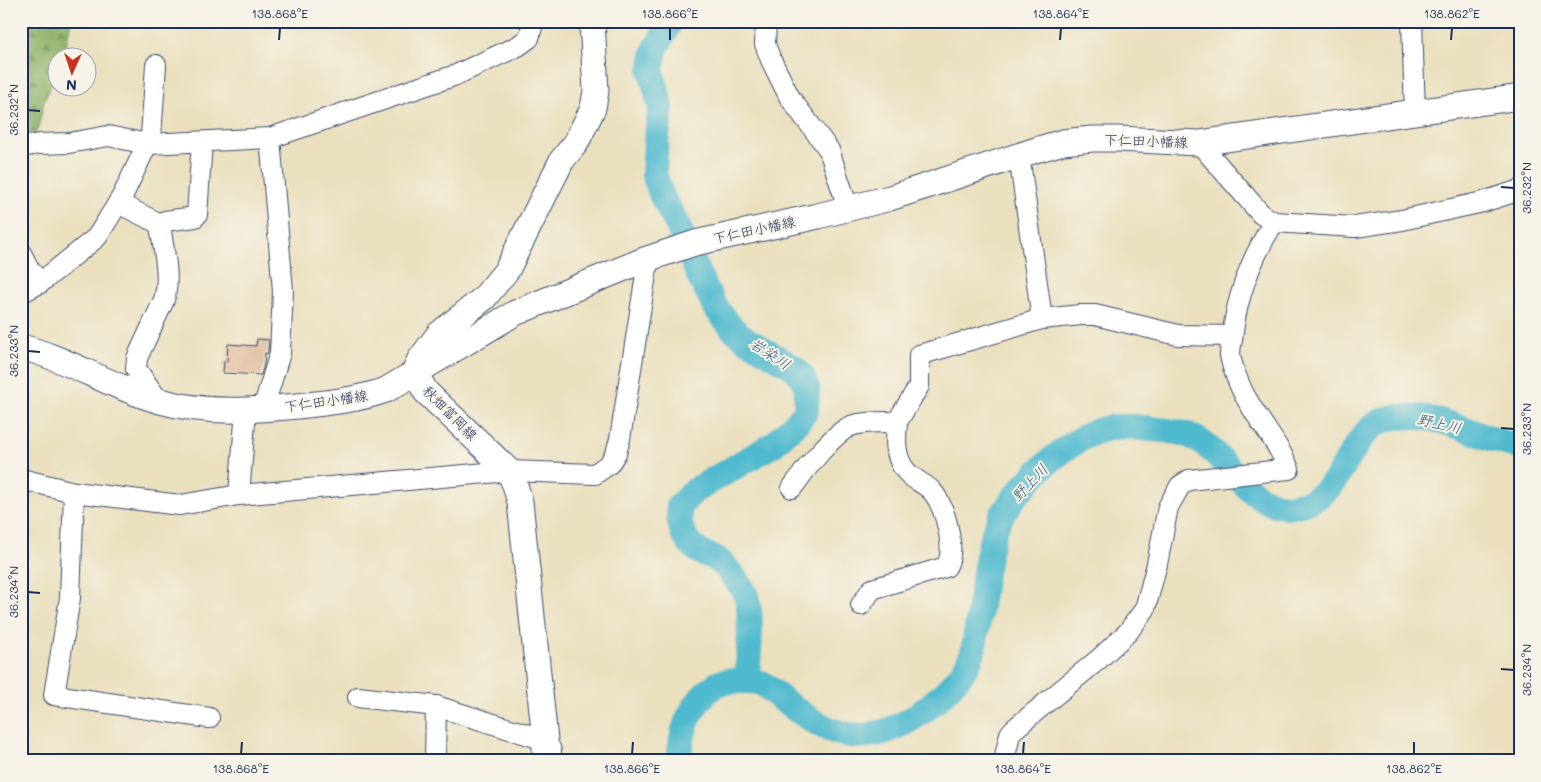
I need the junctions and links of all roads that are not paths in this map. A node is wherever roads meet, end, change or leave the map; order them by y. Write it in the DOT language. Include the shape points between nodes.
graph roads {
  1 [pos="529,21"];
  2 [pos="592,21"];
  3 [pos="766,21"];
  4 [pos="1412,21"];
  5 [pos="156,65"];
  6 [pos="1520,98"];
  7 [pos="1415,113"];
  8 [pos="270,138"];
  9 [pos="202,142"];
  10 [pos="1199,143"];
  11 [pos="148,144"];
  12 [pos="21,148"];
  13 [pos="1019,155"];
  14 [pos="1520,190"];
  15 [pos="118,203"];
  16 [pos="848,208"];
  17 [pos="1274,222"];
  18 [pos="160,224"];
  19 [pos="21,253"];
  20 [pos="654,256"];
  21 [pos="40,283"];
  22 [pos="21,293"];
  23 [pos="1042,319"];
  24 [pos="1232,336"];
  25 [pos="21,348"];
  26 [pos="415,373"];
  27 [pos="159,401"];
  28 [pos="255,410"];
  29 [pos="896,422"];
  30 [pos="508,471"];
  31 [pos="21,479"];
  32 [pos="792,488"];
  33 [pos="74,492"];
  34 [pos="239,495"];
  35 [pos="861,605"];
  36 [pos="358,697"];
  37 [pos="436,706"];
  38 [pos="209,718"];
  39 [pos="547,754"];
  40 [pos="435,761"];
  41 [pos="1004,761"];
  1 -- 8 [label="street" via="532,27 529,38 524,42 456,74"];
  2 -- 26 [label="main road, 秋畑富岡線" via="596,91 593,108 576,142 562,160 507,270 484,298 438,334 419,361"];
  3 -- 16 [label="street" via="765,44 771,60 790,98 828,150"];
  4 -- 7 [label="street"];
  5 -- 11 [label="street"];
  6 -- 7 [label="main road, 下仁田小幡線"];
  7 -- 10 [label="main road, 下仁田小幡線"];
  8 -- 9 [label="street"];
  8 -- 28 [label="street" via="283,291 280,353"];
  9 -- 11 [label="street"];
  9 -- 18 [label="street" via="198,215"];
  10 -- 13 [label="main road, 下仁田小幡線" via="1092,139 1063,142"];
  10 -- 17 [label="street" via="1262,214"];
  11 -- 12 [label="street" via="108,136"];
  11 -- 15 [label="street"];
  13 -- 16 [label="main road, 下仁田小幡線" via="890,198"];
  13 -- 23 [label="street"];
  14 -- 17 [label="street" via="1483,202 1355,227"];
  15 -- 18 [label="street"];
  15 -- 21 [label="street" via="97,237"];
  16 -- 20 [label="main road, 下仁田小幡線" via="694,243"];
  17 -- 24 [label="street" via="1245,282"];
  18 -- 27 [label="street" via="167,290 137,358 136,369"];
  19 -- 21 [label="street"];
  20 -- 26 [label="main road, 下仁田小幡線" via="515,313"];
  20 -- 30 [label="street" via="647,268 616,454 595,474"];
  21 -- 22 [label="street"];
  23 -- 24 [label="street" via="1095,315 1178,335"];
  23 -- 29 [label="street" via="919,355 919,386"];
  24 -- 41 [label="street" via="1230,355 1238,381 1247,401 1281,450 1289,469 1190,480 1180,486 1168,507 1145,610 1128,632 1099,659 1013,730"];
  25 -- 27 [label="main road, 下仁田小幡線" via="59,359"];
  26 -- 28 [label="main road, 下仁田小幡線" via="386,390 366,397"];
  26 -- 30 [label="main road, 秋畑富岡線" via="426,392"];
  27 -- 28 [label="main road, 下仁田小幡線" via="197,409"];
  28 -- 34 [label="street"];
  29 -- 32 [label="street" via="854,424 844,429 810,462"];
  29 -- 35 [label="street" via="896,446 902,466 911,478 932,492 946,518 949,562 946,568 872,589"];
  30 -- 34 [label="street"];
  30 -- 39 [label="main road, 秋畑富岡線" via="520,502"];
  31 -- 33 [label="street"];
  33 -- 34 [label="street" via="180,505"];
  33 -- 38 [label="street" via="70,598 54,695"];
  36 -- 37 [label="street"];
  37 -- 39 [label="street"];
  37 -- 40 [label="street"];
}
